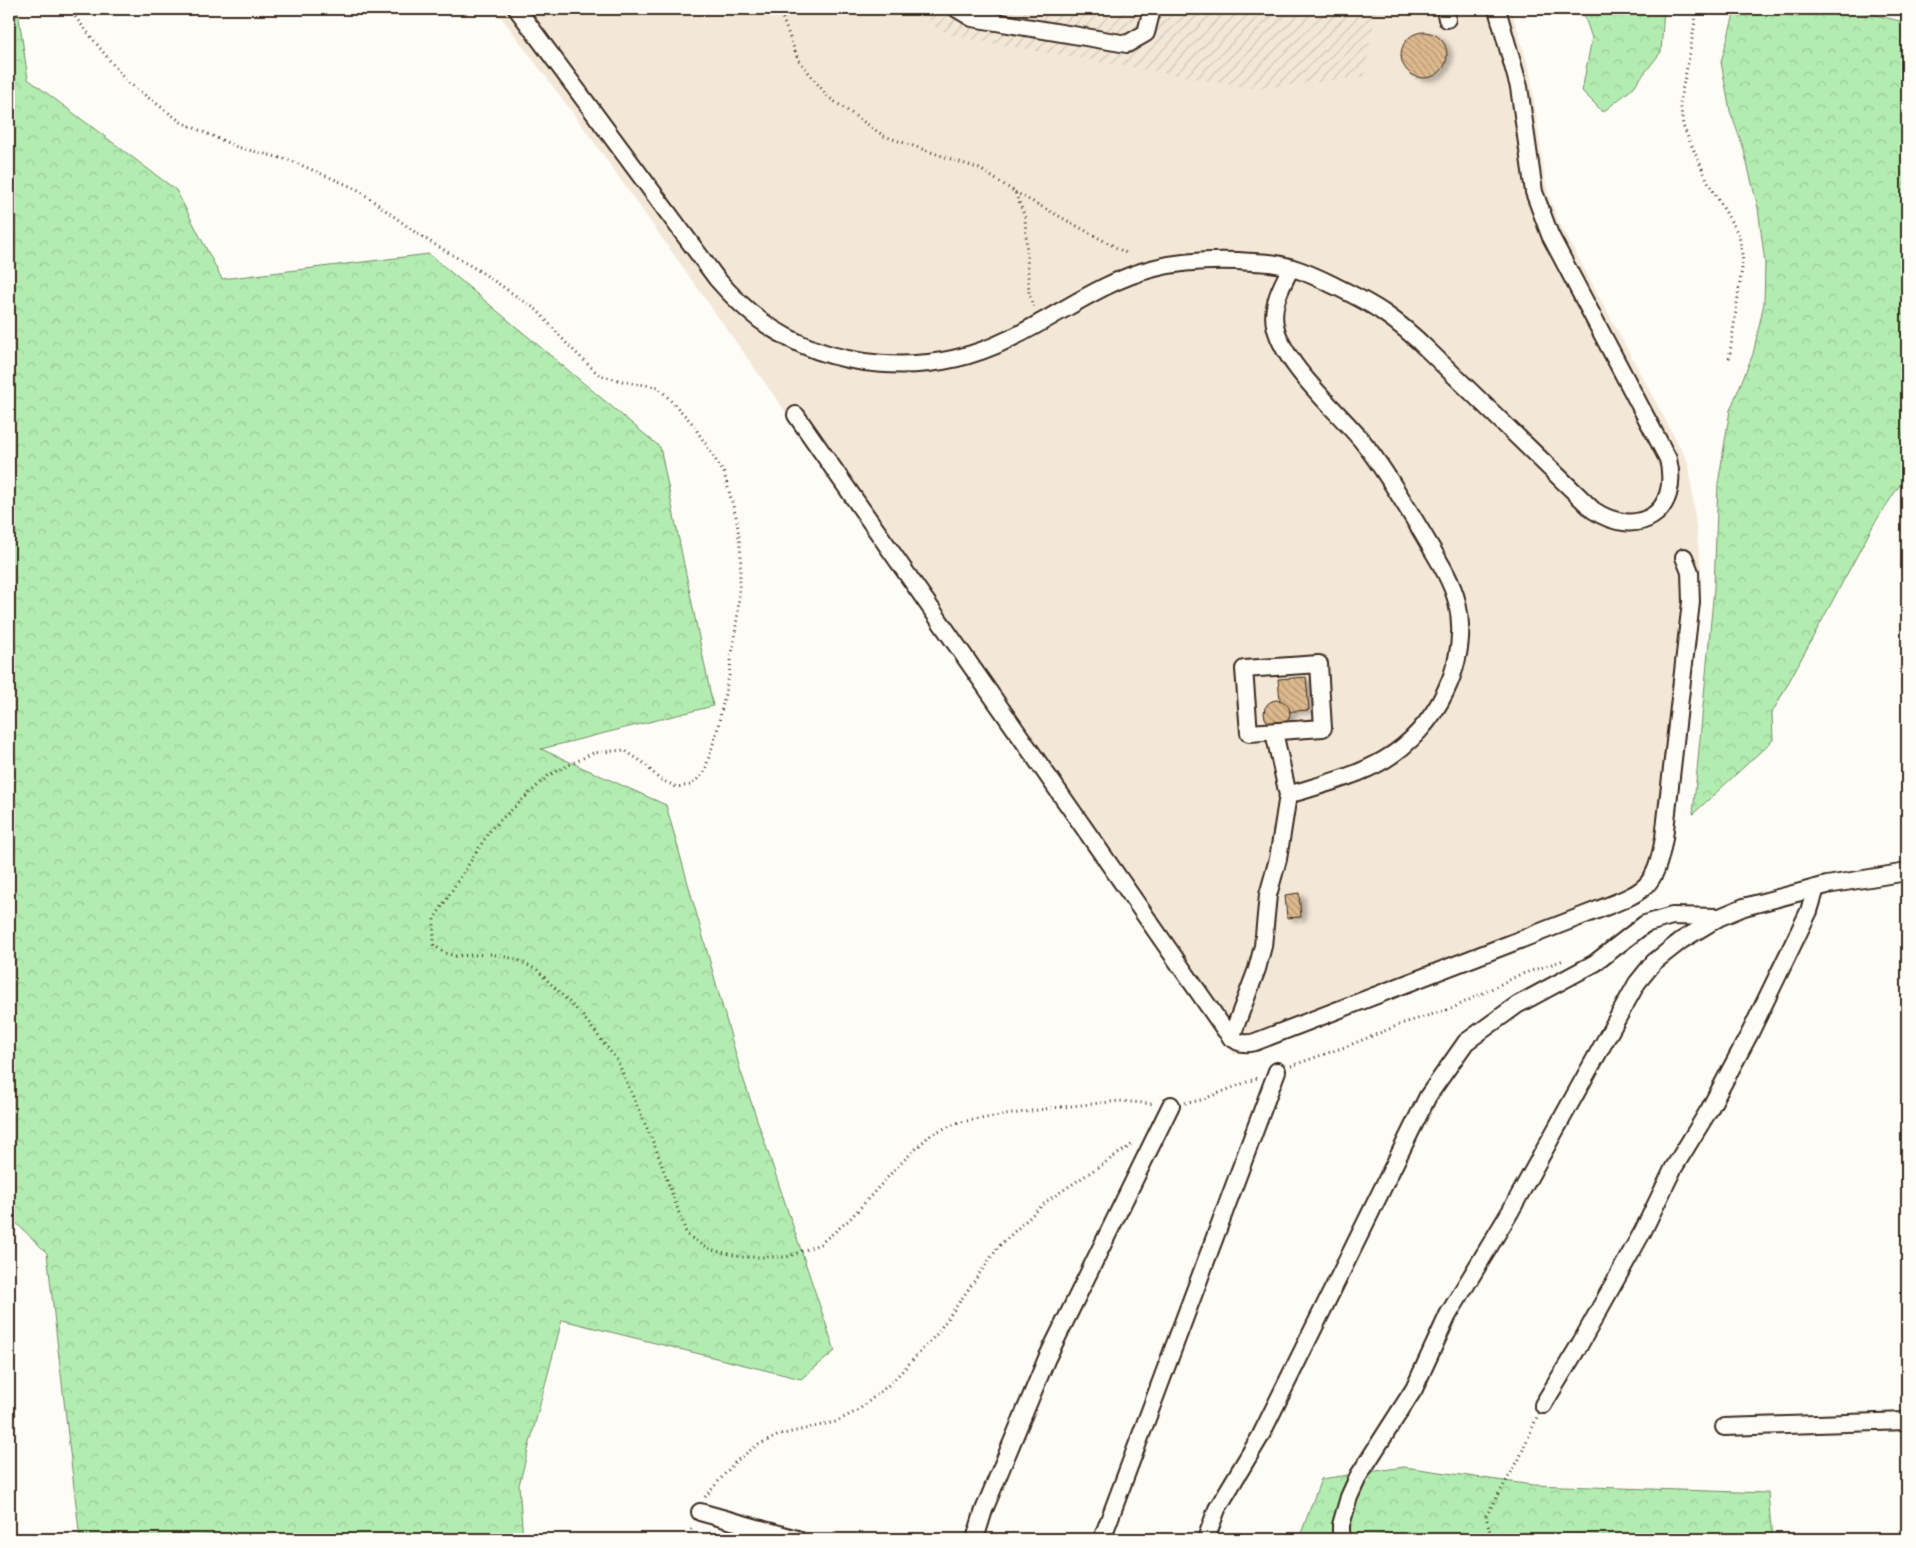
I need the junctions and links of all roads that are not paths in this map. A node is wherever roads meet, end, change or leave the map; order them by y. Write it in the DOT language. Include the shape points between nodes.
graph roads {
  1 [pos="517,9"];
  2 [pos="957,9"];
  3 [pos="1152,9"];
  4 [pos="1497,9"];
  5 [pos="1292,268"];
  6 [pos="796,415"];
  7 [pos="1684,557"];
  8 [pos="1274,732"];
  9 [pos="1288,795"];
  10 [pos="1907,872"];
  11 [pos="1816,888"];
  12 [pos="1720,917"];
  13 [pos="1231,1038"];
  14 [pos="1277,1071"];
  15 [pos="1171,1105"];
  16 [pos="1542,1405"];
  17 [pos="1907,1421"];
  18 [pos="1724,1427"];
  19 [pos="700,1512"];
  20 [pos="797,1539"];
  21 [pos="975,1539"];
  22 [pos="1102,1539"];
  23 [pos="1206,1539"];
  24 [pos="1341,1539"];
  1 -- 5 [label="street" via="717,280 760,320 819,350 892,365 943,361 1006,341 1104,287 1155,268 1209,260 1270,263"];
  2 -- 3 [label="street" via="972,18 1128,44 1146,32"];
  4 -- 5 [label="street" via="1514,66 1530,171 1541,213 1550,236 1668,459 1672,482 1670,494 1658,512 1642,521 1624,522 1603,517 1578,497 1405,328 1358,297"];
  5 -- 9 [label="street" via="1274,312 1275,325 1284,347 1303,375 1364,443 1396,490 1452,588 1460,629 1446,691 1430,719 1407,743 1373,766"];
  6 -- 13 [label="street"];
  7 -- 13 [label="street" via="1690,572 1691,592 1687,641 1664,838 1657,870 1646,887 1600,910 1255,1042 1239,1043"];
  8 -- 8 [label="street" via="1323,728 1319,664 1244,669 1249,733"];
  8 -- 9 [label="street"];
  9 -- 13 [label="street" via="1257,969"];
  10 -- 11 [label="street"];
  11 -- 12 [label="street" via="1744,907"];
  11 -- 16 [label="street" via="1809,911 1750,1033 1580,1344"];
  12 -- 23 [label="street" via="1672,916 1645,924 1595,963 1517,1006 1466,1042 1428,1096 1260,1437 1217,1510"];
  12 -- 24 [label="street" via="1654,962 1637,983 1510,1212 1448,1314 1414,1389 1359,1475 1341,1525"];
  14 -- 22 [label="street"];
  15 -- 21 [label="street" via="1047,1358"];
  17 -- 18 [label="street"];
  19 -- 20 [label="street"];
}
